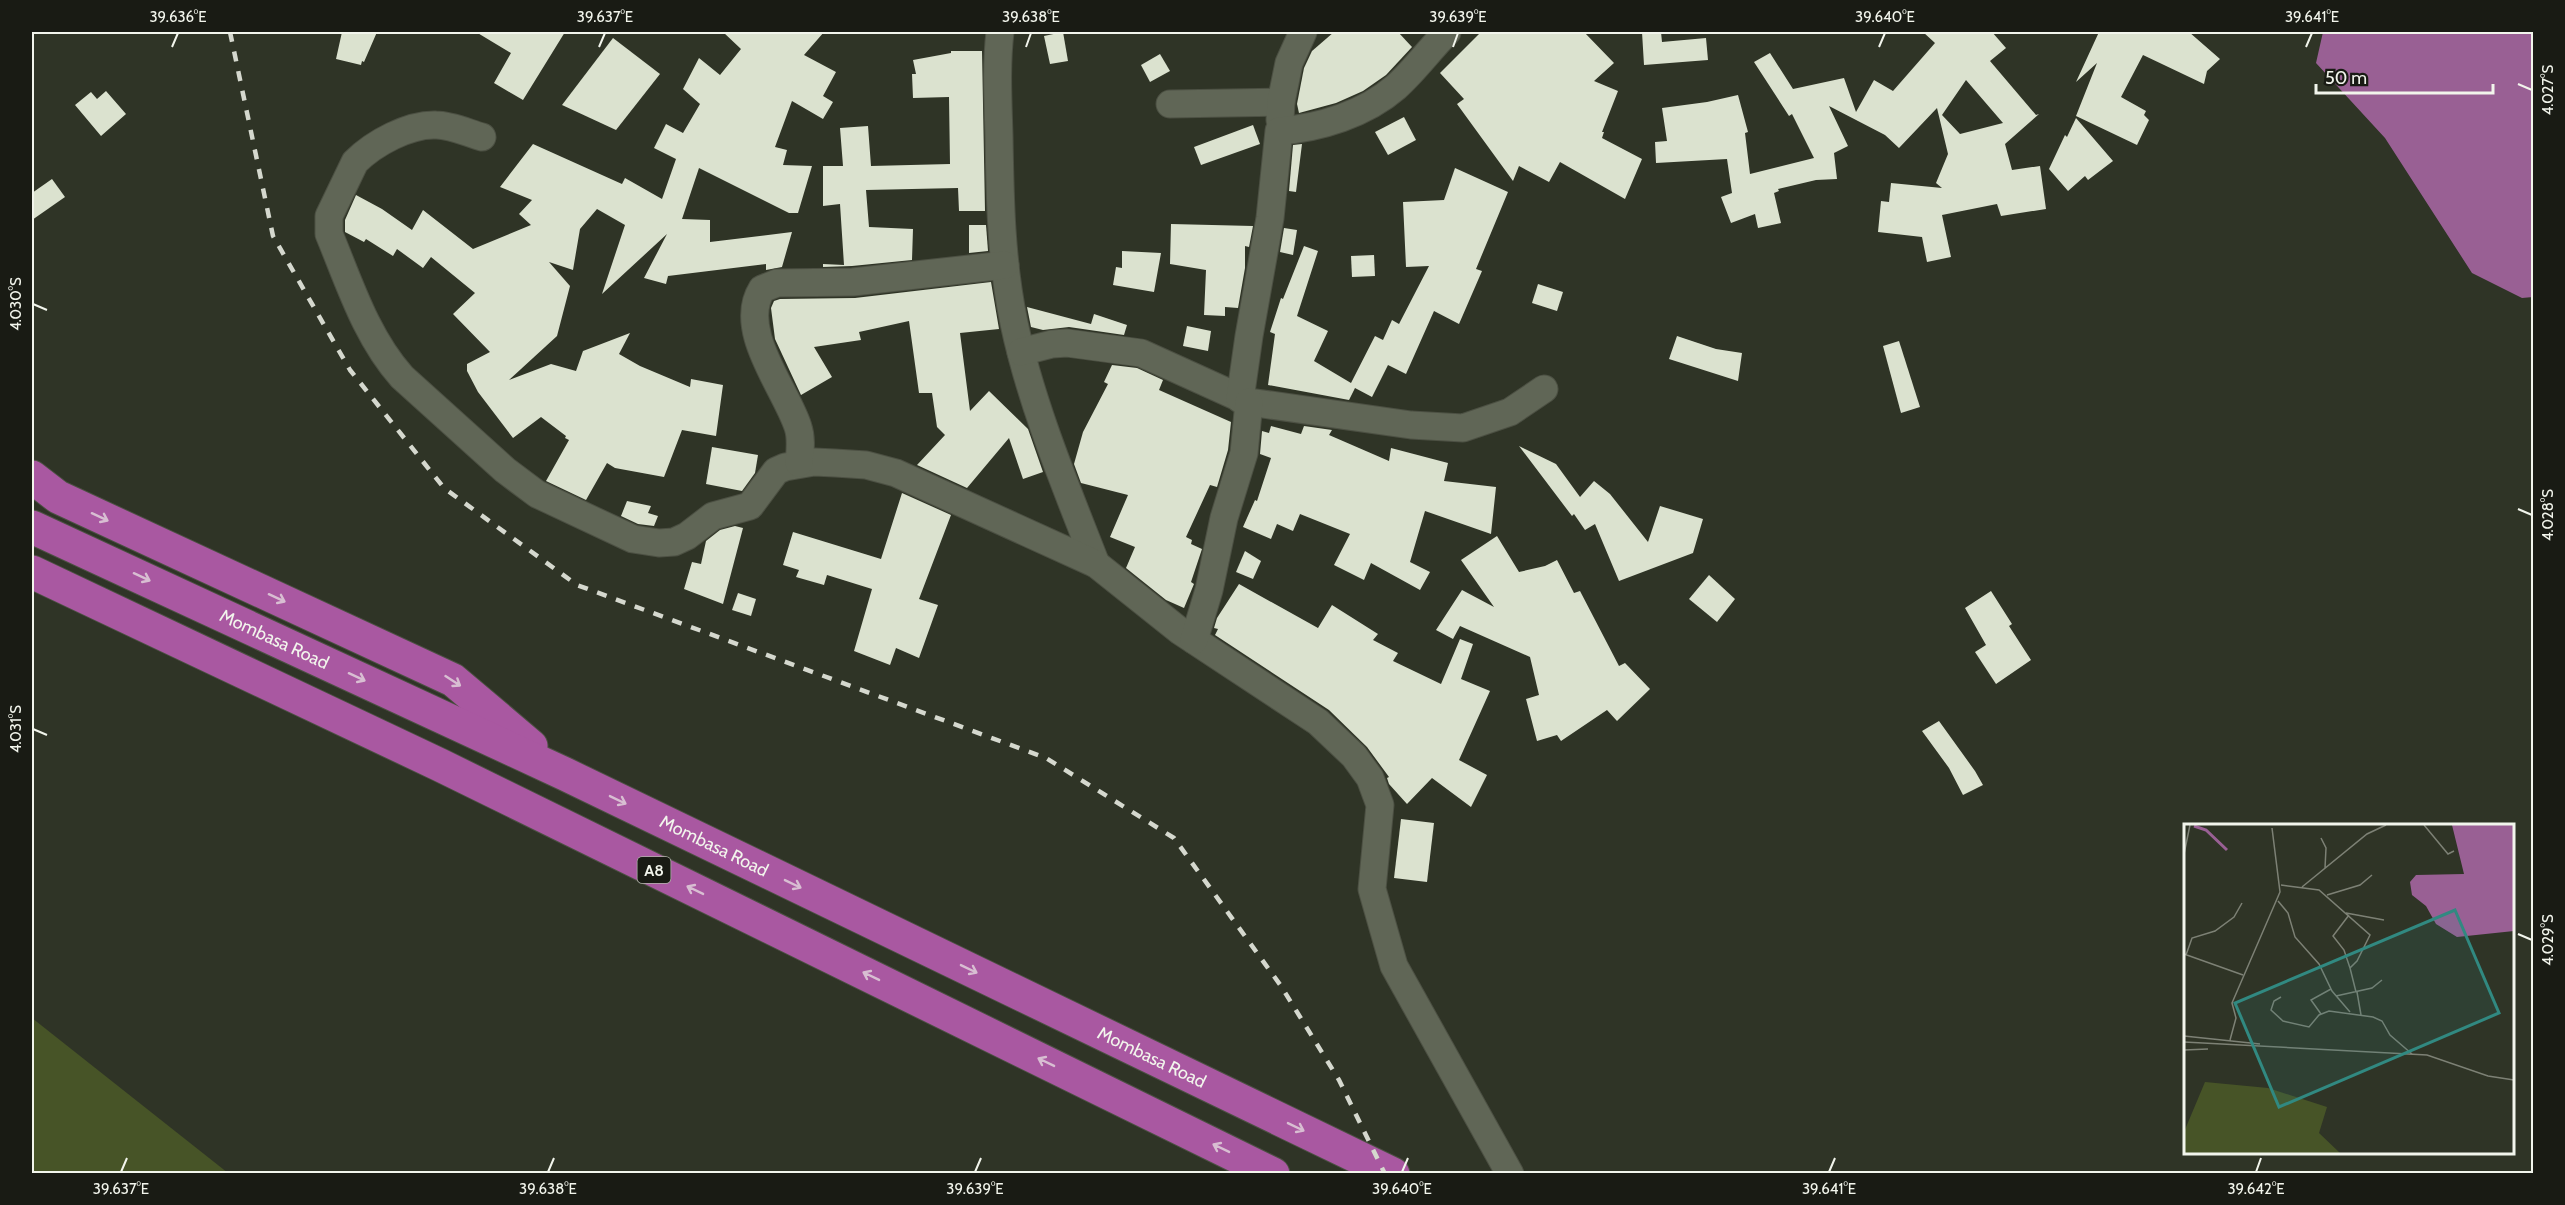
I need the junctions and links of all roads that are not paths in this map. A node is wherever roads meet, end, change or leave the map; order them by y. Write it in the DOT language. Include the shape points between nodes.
graph roads {
  1 [pos="999,32"];
  2 [pos="1303,32"];
  3 [pos="1447,32"];
  4 [pos="1281,102"];
  5 [pos="1170,104"];
  6 [pos="1279,131"];
  7 [pos="482,137"];
  8 [pos="1005,266"];
  9 [pos="1021,351"];
  10 [pos="1544,389"];
  11 [pos="1245,401"];
  12 [pos="799,463"];
  13 [pos="32,477"];
  14 [pos="45,491"];
  15 [pos="32,527"];
  16 [pos="1096,564"];
  17 [pos="32,572"];
  18 [pos="1194,640"];
  19 [pos="565,774"];
  20 [pos="1273,1173"];
  21 [pos="1393,1173"];
  22 [pos="1510,1173"];
  1 -- 8 [label="street" via="999,202"];
  2 -- 4 [label="street" via="1290,63"];
  3 -- 6 [label="street" via="1396,87 1368,106 1319,124"];
  4 -- 5 [label="street"];
  4 -- 6 [label="street"];
  6 -- 11 [label="street" via="1270,218 1249,336"];
  7 -- 12 [label="street" via="435,124 414,127 394,136 355,162 329,216 328,234 373,337 402,377 537,494 633,539 674,542 713,516 750,506 776,471"];
  8 -- 9 [label="street"];
  8 -- 12 [label="street" via="853,282 777,283 762,289 756,305 760,338 772,375 798,425"];
  9 -- 11 [label="street" via="1067,343 1141,352"];
  9 -- 16 [label="street" via="1054,457"];
  10 -- 11 [label="street" via="1510,412 1463,428 1411,425"];
  11 -- 18 [label="street" via="1244,453"];
  12 -- 16 [label="street" via="866,465 896,473"];
  13 -- 14 [label="highway"];
  14 -- 19 [label="highway, one-way" via="453,680"];
  15 -- 19 [label="highway, Mombasa Road, one-way"];
  16 -- 18 [label="street"];
  20 -- 17 [label="highway, A8, one-way" via="462,776"];
  18 -- 22 [label="street" via="1318,722 1354,756 1370,778 1380,805 1372,890 1394,966"];
  19 -- 21 [label="highway, Mombasa Road, one-way"];
}
